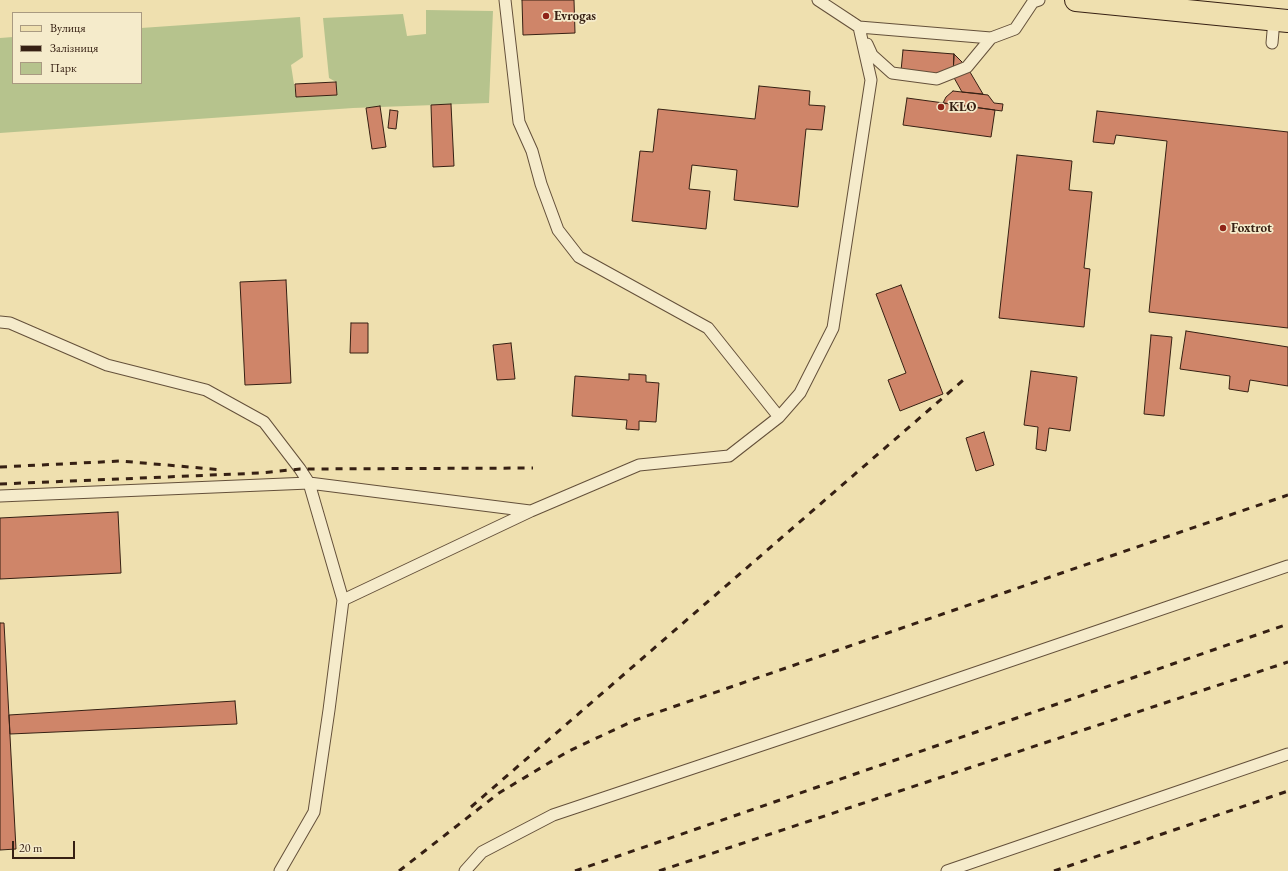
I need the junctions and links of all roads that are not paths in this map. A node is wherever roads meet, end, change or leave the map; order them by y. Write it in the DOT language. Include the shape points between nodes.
graph roads {
  1 [pos="505,0"];
  2 [pos="818,0"];
  3 [pos="1039,0"];
  4 [pos="1076,0"];
  5 [pos="1281,21"];
  6 [pos="859,27"];
  7 [pos="991,38"];
  8 [pos="1272,43"];
  9 [pos="0,322"];
  10 [pos="779,417"];
  11 [pos="309,483"];
  12 [pos="0,496"];
  13 [pos="531,511"];
  14 [pos="1288,566"];
  15 [pos="343,600"];
  16 [pos="1288,754"];
  17 [pos="280,871"];
  18 [pos="465,871"];
  19 [pos="947,871"];
  1 -- 10 [label="lane" via="519,122 532,151 558,230 579,257 708,328"];
  2 -- 6 [label="lane"];
  3 -- 7 [label="lane" via="1033,2 1015,29"];
  4 -- 5 [label="main road"];
  5 -- 8 [label="lane"];
  6 -- 7 [label="lane"];
  6 -- 7 [label="lane" via="872,55 892,73 937,79 967,67"];
  6 -- 10 [label="lane" via="871,80 833,328 800,393"];
  9 -- 11 [label="lane" via="10,323 107,365 206,390 264,422"];
  10 -- 13 [label="lane" via="729,456 639,466"];
  11 -- 12 [label="lane"];
  11 -- 13 [label="lane"];
  11 -- 15 [label="lane"];
  13 -- 15 [label="lane"];
  14 -- 18 [label="lane" via="554,815 482,852"];
  15 -- 17 [label="lane" via="314,812"];
  16 -- 19 [label="lane"];
}
